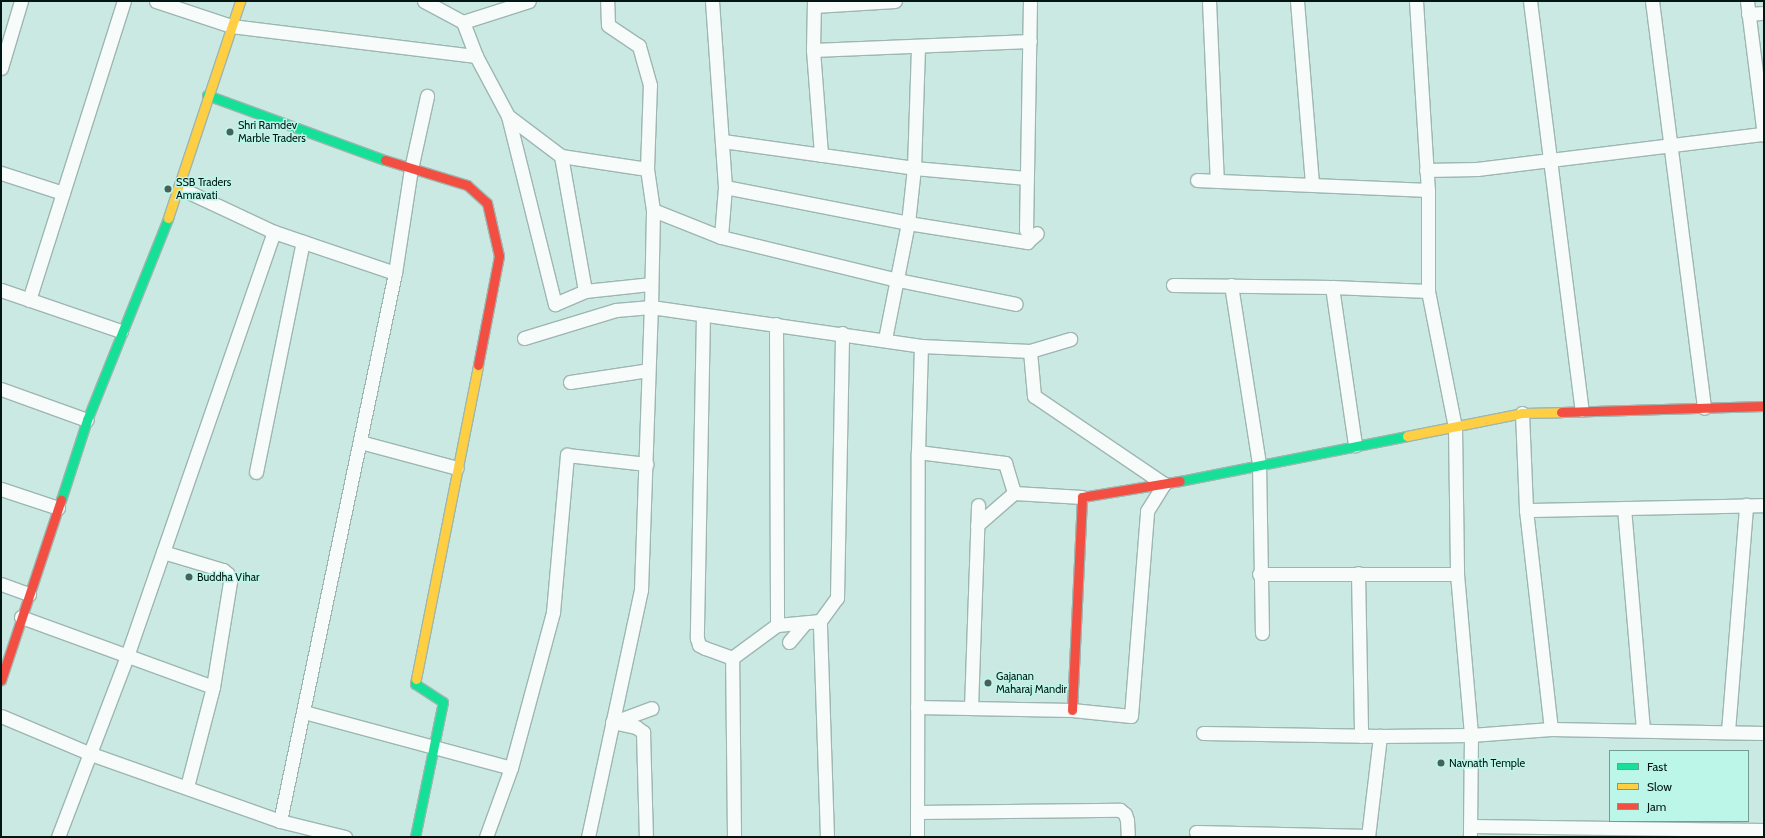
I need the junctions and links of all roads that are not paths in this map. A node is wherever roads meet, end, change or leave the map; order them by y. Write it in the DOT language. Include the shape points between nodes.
graph roads {
  1 [pos="21,1"];
  2 [pos="124,1"];
  3 [pos="156,1"];
  4 [pos="240,1"];
  5 [pos="424,1"];
  6 [pos="530,1"];
  7 [pos="608,1"];
  8 [pos="712,1"];
  9 [pos="895,1"];
  10 [pos="1030,1"];
  11 [pos="1209,1"];
  12 [pos="1297,1"];
  13 [pos="1416,1"];
  14 [pos="1530,1"];
  15 [pos="1652,1"];
  16 [pos="437,4"];
  17 [pos="814,4"];
  18 [pos="1747,7"];
  19 [pos="1764,13"];
  20 [pos="463,22"];
  21 [pos="231,26"];
  22 [pos="1030,41"];
  23 [pos="918,46"];
  24 [pos="813,50"];
  25 [pos="476,56"];
  26 [pos="1,68"];
  27 [pos="207,95"];
  28 [pos="428,96"];
  29 [pos="508,116"];
  30 [pos="1764,134"];
  31 [pos="723,141"];
  32 [pos="1671,145"];
  33 [pos="822,155"];
  34 [pos="561,156"];
  35 [pos="1552,161"];
  36 [pos="914,168"];
  37 [pos="411,169"];
  38 [pos="647,169"];
  39 [pos="1426,170"];
  40 [pos="1,173"];
  41 [pos="1027,178"];
  42 [pos="1197,180"];
  43 [pos="1217,181"];
  44 [pos="1312,183"];
  45 [pos="180,188"];
  46 [pos="726,188"];
  47 [pos="1428,190"];
  48 [pos="63,193"];
  49 [pos="653,210"];
  50 [pos="908,223"];
  51 [pos="274,232"];
  52 [pos="721,237"];
  53 [pos="303,242"];
  54 [pos="395,273"];
  55 [pos="898,280"];
  56 [pos="650,284"];
  57 [pos="1231,284"];
  58 [pos="1173,285"];
  59 [pos="1332,287"];
  60 [pos="1,290"];
  61 [pos="586,290"];
  62 [pos="1428,291"];
  63 [pos="29,300"];
  64 [pos="1016,304"];
  65 [pos="651,307"];
  66 [pos="702,315"];
  67 [pos="776,324"];
  68 [pos="121,331"];
  69 [pos="842,333"];
  70 [pos="524,338"];
  71 [pos="885,339"];
  72 [pos="1070,340"];
  73 [pos="921,346"];
  74 [pos="1030,351"];
  75 [pos="648,370"];
  76 [pos="570,382"];
  77 [pos="1,389"];
  78 [pos="1764,406"];
  79 [pos="1704,408"];
  80 [pos="1582,410"];
  81 [pos="1522,413"];
  82 [pos="87,420"];
  83 [pos="1455,427"];
  84 [pos="360,442"];
  85 [pos="1355,445"];
  86 [pos="918,452"];
  87 [pos="1259,463"];
  88 [pos="646,464"];
  89 [pos="457,468"];
  90 [pos="256,472"];
  91 [pos="1170,483"];
  92 [pos="1,489"];
  93 [pos="1014,493"];
  94 [pos="1082,497"];
  95 [pos="978,505"];
  96 [pos="1746,505"];
  97 [pos="1764,505"];
  98 [pos="58,508"];
  99 [pos="1624,508"];
  100 [pos="1526,510"];
  101 [pos="977,525"];
  102 [pos="163,552"];
  103 [pos="1358,573"];
  104 [pos="1259,574"];
  105 [pos="1457,574"];
  106 [pos="1,584"];
  107 [pos="29,594"];
  108 [pos="22,617"];
  109 [pos="820,621"];
  110 [pos="805,623"];
  111 [pos="777,626"];
  112 [pos="1262,633"];
  113 [pos="789,642"];
  114 [pos="127,656"];
  115 [pos="732,658"];
  116 [pos="1,680"];
  117 [pos="212,687"];
  118 [pos="917,707"];
  119 [pos="652,708"];
  120 [pos="971,708"];
  121 [pos="1072,710"];
  122 [pos="304,712"];
  123 [pos="1,716"];
  124 [pos="612,722"];
  125 [pos="1551,729"];
  126 [pos="1643,730"];
  127 [pos="1728,731"];
  128 [pos="1203,733"];
  129 [pos="1764,733"];
  130 [pos="1471,735"];
  131 [pos="1360,736"];
  132 [pos="1380,736"];
  133 [pos="434,747"];
  134 [pos="91,754"];
  135 [pos="511,768"];
  136 [pos="187,787"];
  137 [pos="918,812"];
  138 [pos="280,821"];
  139 [pos="1764,830"];
  140 [pos="1196,832"];
  141 [pos="1471,832"];
  142 [pos="1589,833"];
  143 [pos="58,837"];
  144 [pos="344,837"];
  145 [pos="415,837"];
  146 [pos="486,837"];
  147 [pos="588,837"];
  148 [pos="646,837"];
  149 [pos="734,837"];
  150 [pos="827,837"];
  151 [pos="917,837"];
  152 [pos="1128,837"];
  153 [pos="1368,837"];
  1 -- 26 [label="street"];
  2 -- 48 [label="street"];
  3 -- 21 [label="street"];
  4 -- 21 [label="street"];
  5 -- 16 [label="street"];
  6 -- 20 [label="street"];
  7 -- 38 [label="street" via="608,25 639,46 650,85"];
  8 -- 31 [label="street"];
  9 -- 17 [label="street"];
  10 -- 22 [label="street"];
  11 -- 43 [label="street"];
  12 -- 44 [label="street"];
  13 -- 39 [label="street"];
  14 -- 35 [label="street"];
  15 -- 32 [label="street"];
  16 -- 20 [label="street"];
  17 -- 24 [label="street"];
  18 -- 19 [label="street"];
  18 -- 30 [label="street"];
  20 -- 25 [label="street"];
  21 -- 25 [label="street"];
  21 -- 27 [label="street"];
  22 -- 23 [label="street"];
  22 -- 41 [label="street"];
  23 -- 24 [label="street"];
  23 -- 36 [label="street"];
  24 -- 33 [label="street"];
  25 -- 29 [label="street"];
  27 -- 37 [label="street"];
  27 -- 45 [label="street"];
  28 -- 37 [label="street"];
  29 -- 34 [label="street"];
  29 -- 61 [label="street" via="555,304"];
  30 -- 32 [label="street"];
  31 -- 33 [label="street"];
  31 -- 46 [label="street"];
  32 -- 35 [label="street"];
  32 -- 79 [label="street"];
  33 -- 36 [label="street"];
  34 -- 38 [label="street"];
  34 -- 61 [label="street"];
  35 -- 39 [label="street" via="1477,169"];
  35 -- 80 [label="street"];
  36 -- 41 [label="street"];
  36 -- 50 [label="street"];
  37 -- 54 [label="street"];
  37 -- 89 [label="street" via="467,185 487,203 499,256"];
  38 -- 49 [label="street"];
  39 -- 47 [label="street"];
  40 -- 48 [label="street"];
  41 -- 50 [label="street" via="1031,231 1027,242"];
  42 -- 43 [label="street"];
  43 -- 44 [label="street"];
  44 -- 47 [label="street"];
  45 -- 51 [label="street"];
  45 -- 68 [label="street"];
  46 -- 50 [label="street"];
  46 -- 52 [label="street"];
  47 -- 62 [label="street"];
  48 -- 63 [label="street"];
  49 -- 52 [label="street"];
  49 -- 56 [label="street"];
  50 -- 55 [label="street"];
  51 -- 53 [label="street"];
  51 -- 102 [label="street"];
  52 -- 55 [label="street"];
  53 -- 54 [label="street"];
  53 -- 90 [label="street"];
  54 -- 84 [label="street"];
  55 -- 64 [label="street"];
  55 -- 71 [label="street"];
  56 -- 61 [label="street"];
  56 -- 65 [label="street"];
  57 -- 58 [label="street"];
  57 -- 59 [label="street"];
  57 -- 87 [label="street"];
  59 -- 62 [label="street"];
  59 -- 85 [label="street"];
  60 -- 63 [label="street"];
  62 -- 83 [label="street"];
  63 -- 68 [label="street"];
  65 -- 66 [label="street"];
  65 -- 70 [label="street" via="616,310"];
  65 -- 75 [label="street"];
  66 -- 67 [label="street"];
  66 -- 115 [label="street" via="697,638 699,645"];
  67 -- 69 [label="street"];
  67 -- 111 [label="street"];
  68 -- 82 [label="street"];
  69 -- 71 [label="street"];
  69 -- 109 [label="street" via="837,598"];
  71 -- 73 [label="street"];
  72 -- 74 [label="street"];
  73 -- 74 [label="street"];
  73 -- 86 [label="street"];
  74 -- 91 [label="street" via="1034,396"];
  75 -- 76 [label="street"];
  75 -- 88 [label="street"];
  77 -- 82 [label="street"];
  78 -- 79 [label="street"];
  79 -- 80 [label="street"];
  80 -- 81 [label="street"];
  81 -- 83 [label="street"];
  81 -- 100 [label="street"];
  82 -- 98 [label="street"];
  83 -- 85 [label="street"];
  83 -- 105 [label="street"];
  84 -- 89 [label="street"];
  84 -- 122 [label="street"];
  85 -- 87 [label="street"];
  86 -- 93 [label="street" via="1005,463"];
  86 -- 118 [label="street"];
  87 -- 91 [label="street"];
  87 -- 104 [label="street"];
  88 -- 124 [label="street" via="641,590"];
  88 -- 135 [label="street" via="567,455 553,612"];
  89 -- 133 [label="street" via="415,684 443,702"];
  91 -- 94 [label="street"];
  91 -- 121 [label="street" via="1147,511 1130,716"];
  92 -- 98 [label="street"];
  93 -- 94 [label="street"];
  93 -- 101 [label="street"];
  94 -- 121 [label="street"];
  95 -- 101 [label="street"];
  96 -- 97 [label="street"];
  96 -- 99 [label="street"];
  96 -- 127 [label="street"];
  98 -- 107 [label="street"];
  99 -- 100 [label="street"];
  99 -- 126 [label="street"];
  100 -- 125 [label="street"];
  101 -- 120 [label="street"];
  102 -- 114 [label="street"];
  102 -- 117 [label="street" via="228,574 230,582"];
  103 -- 104 [label="street"];
  103 -- 105 [label="street"];
  103 -- 131 [label="street"];
  104 -- 112 [label="street"];
  105 -- 130 [label="street"];
  106 -- 107 [label="street"];
  107 -- 108 [label="street"];
  108 -- 114 [label="street"];
  108 -- 116 [label="street"];
  109 -- 110 [label="street"];
  109 -- 150 [label="street"];
  110 -- 111 [label="street"];
  110 -- 113 [label="street"];
  111 -- 115 [label="street"];
  114 -- 117 [label="street"];
  114 -- 134 [label="street"];
  115 -- 149 [label="street"];
  117 -- 136 [label="street"];
  118 -- 120 [label="street"];
  118 -- 137 [label="street"];
  119 -- 124 [label="street"];
  120 -- 121 [label="street"];
  122 -- 133 [label="street"];
  122 -- 138 [label="street"];
  123 -- 134 [label="street"];
  124 -- 147 [label="street"];
  124 -- 148 [label="street" via="636,727 643,732"];
  125 -- 126 [label="street"];
  125 -- 130 [label="street"];
  126 -- 127 [label="street"];
  127 -- 129 [label="street"];
  128 -- 131 [label="street"];
  130 -- 132 [label="street"];
  130 -- 141 [label="street"];
  131 -- 132 [label="street"];
  132 -- 153 [label="street"];
  133 -- 135 [label="street"];
  133 -- 145 [label="street"];
  134 -- 136 [label="street"];
  134 -- 143 [label="street"];
  135 -- 146 [label="street"];
  136 -- 138 [label="street"];
  137 -- 151 [label="street"];
  137 -- 152 [label="street" via="1120,810 1127,820"];
  138 -- 144 [label="street"];
  139 -- 142 [label="street"];
  140 -- 153 [label="street"];
  141 -- 142 [label="street"];
}
